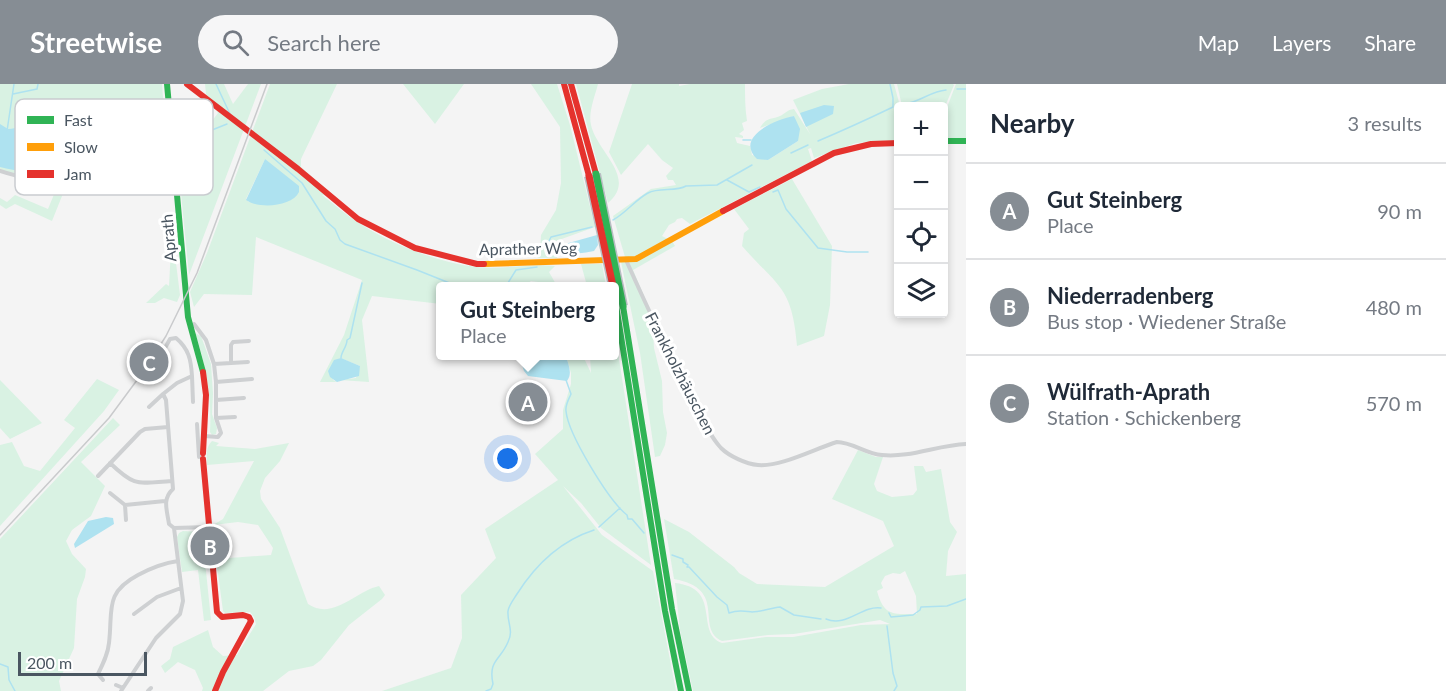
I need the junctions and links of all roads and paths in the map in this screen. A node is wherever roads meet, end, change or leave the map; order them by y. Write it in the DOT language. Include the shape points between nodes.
graph roads {
  1 [pos="167,84"];
  2 [pos="187,84"];
  3 [pos="564,84"];
  4 [pos="571,84"];
  5 [pos="169,99"];
  6 [pos="207,99"];
  7 [pos="213,104"];
  8 [pos="948,141"];
  9 [pos="966,141"];
  10 [pos="894,143"];
  11 [pos="0,171"];
  12 [pos="15,175"];
  13 [pos="592,175"];
  14 [pos="178,195"];
  15 [pos="626,260"];
  16 [pos="612,282"];
  17 [pos="615,282"];
  18 [pos="619,302"];
  19 [pos="620,307"];
  20 [pos="194,324"];
  21 [pos="249,341"];
  22 [pos="165,348"];
  23 [pos="248,362"];
  24 [pos="231,363"];
  25 [pos="214,364"];
  26 [pos="192,376"];
  27 [pos="252,379"];
  28 [pos="216,382"];
  29 [pos="163,394"];
  30 [pos="244,398"];
  31 [pos="216,400"];
  32 [pos="193,402"];
  33 [pos="149,407"];
  34 [pos="235,417"];
  35 [pos="216,418"];
  36 [pos="197,424"];
  37 [pos="168,427"];
  38 [pos="204,436"];
  39 [pos="966,444"];
  40 [pos="201,455"];
  41 [pos="110,463"];
  42 [pos="98,476"];
  43 [pos="172,481"];
  44 [pos="110,493"];
  45 [pos="165,501"];
  46 [pos="125,505"];
  47 [pos="126,520"];
  48 [pos="208,527"];
  49 [pos="174,528"];
  50 [pos="178,561"];
  51 [pos="181,588"];
  52 [pos="669,610"];
  53 [pos="134,614"];
  54 [pos="103,680"];
  55 [pos="116,685"];
  56 [pos="122,689"];
  57 [pos="216,691"];
  58 [pos="681,691"];
  59 [pos="689,691"];
  1 -- 5 [label="main road, Aprath"];
  2 -- 6 [label="main road, Aprather Weg"];
  3 -- 13 [label="main road"];
  4 -- 13 [label="main road"];
  7 -- 15 [label="main road, Aprather Weg" via="358,219 415,248 487,265"];
  8 -- 9 [label="main road"];
  10 -- 15 [label="main road, Aprather Weg" via="834,153"];
  11 -- 12 [label="street"];
  13 -- 16 [label="main road, bridge"];
  13 -- 17 [label="main road, bridge"];
  14 -- 38 [label="main road, Aprath" via="189,323 204,380"];
  15 -- 39 [label="street, Frankholzhäuschen" via="699,411 721,447 731,455 761,465 837,442 881,455"];
  18 -- 19 [label="main road, bridge"];
  19 -- 52 [label="main road"];
  20 -- 25 [label="street" via="206,340"];
  21 -- 24 [label="street" via="233,342"];
  22 -- 26 [label="street" via="172,338 178,340 188,352"];
  23 -- 24 [label="street"];
  24 -- 25 [label="street"];
  25 -- 28 [label="street"];
  26 -- 29 [label="street"];
  26 -- 32 [label="street"];
  27 -- 28 [label="street"];
  28 -- 31 [label="street"];
  29 -- 33 [label="street"];
  29 -- 37 [label="street"];
  30 -- 31 [label="street"];
  31 -- 35 [label="street"];
  34 -- 35 [label="street"];
  35 -- 38 [label="street" via="221,433 218,437"];
  36 -- 40 [label="street"];
  37 -- 41 [label="street" via="140,432"];
  37 -- 43 [label="street"];
  38 -- 40 [label="main road, Aprath"];
  40 -- 48 [label="main road, Aprath"];
  41 -- 42 [label="street"];
  41 -- 43 [label="street" via="132,482"];
  43 -- 45 [label="street" via="173,489"];
  44 -- 46 [label="street"];
  45 -- 46 [label="street"];
  45 -- 49 [label="street" via="169,524"];
  46 -- 47 [label="street"];
  48 -- 49 [label="street"];
  48 -- 57 [label="main road, Aprath" via="218,612 222,617 243,615 251,621"];
  49 -- 50 [label="street"];
  50 -- 51 [label="street"];
  50 -- 54 [label="street" via="147,570 116,592 110,608 109,644 98,674"];
  51 -- 53 [label="street" via="157,597"];
  51 -- 56 [label="street" via="180,614 156,638"];
  52 -- 58 [label="main road"];
  52 -- 59 [label="main road"];
  55 -- 56 [label="street"];
}
